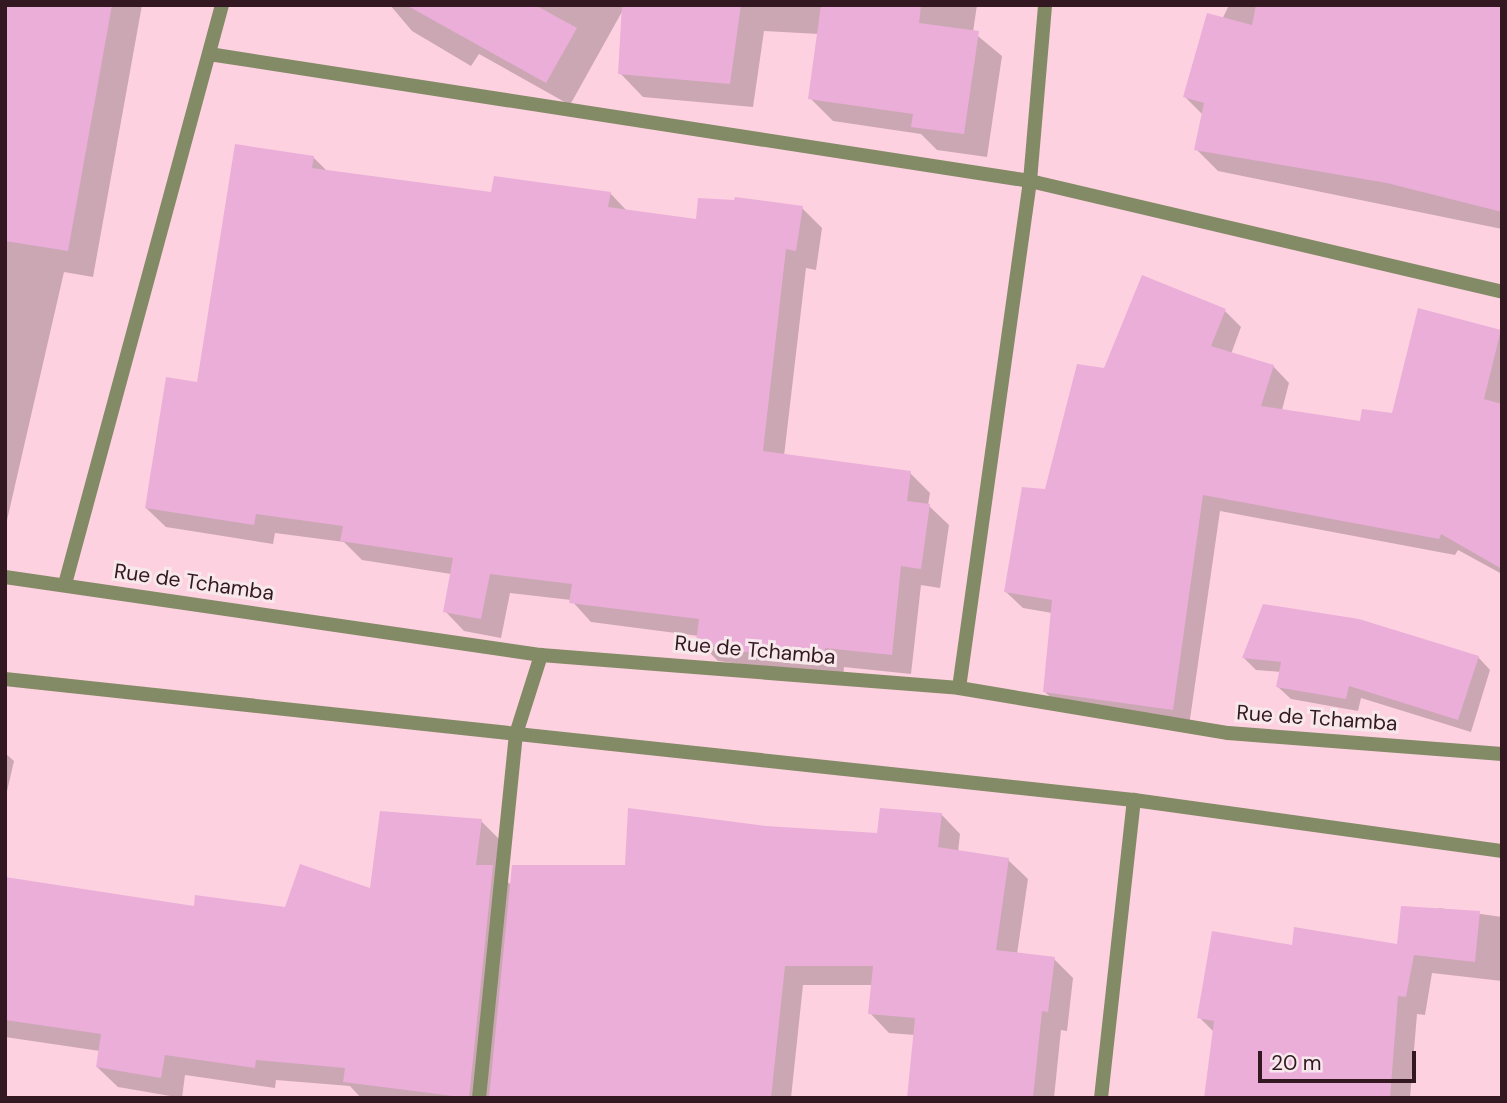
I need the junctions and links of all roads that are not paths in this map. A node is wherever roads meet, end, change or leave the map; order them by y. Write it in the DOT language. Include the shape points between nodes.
graph roads {
  1 [pos="222,5"];
  2 [pos="1045,5"];
  3 [pos="209,54"];
  4 [pos="1030,181"];
  5 [pos="1502,292"];
  6 [pos="5,577"];
  7 [pos="65,584"];
  8 [pos="541,654"];
  9 [pos="5,679"];
  10 [pos="959,688"];
  11 [pos="516,734"];
  12 [pos="1502,754"];
  13 [pos="1134,800"];
  14 [pos="1502,851"];
  15 [pos="479,1098"];
  16 [pos="1101,1098"];
  1 -- 3 [label="street"];
  2 -- 4 [label="street"];
  3 -- 4 [label="street"];
  3 -- 7 [label="street"];
  4 -- 5 [label="street"];
  4 -- 10 [label="street"];
  6 -- 7 [label="street, Rue de Tchamba"];
  7 -- 8 [label="street, Rue de Tchamba"];
  8 -- 10 [label="street, Rue de Tchamba"];
  8 -- 11 [label="street"];
  9 -- 11 [label="street"];
  10 -- 12 [label="street, Rue de Tchamba" via="1228,733"];
  11 -- 13 [label="street"];
  11 -- 15 [label="street"];
  13 -- 14 [label="street"];
  13 -- 16 [label="street"];
}
